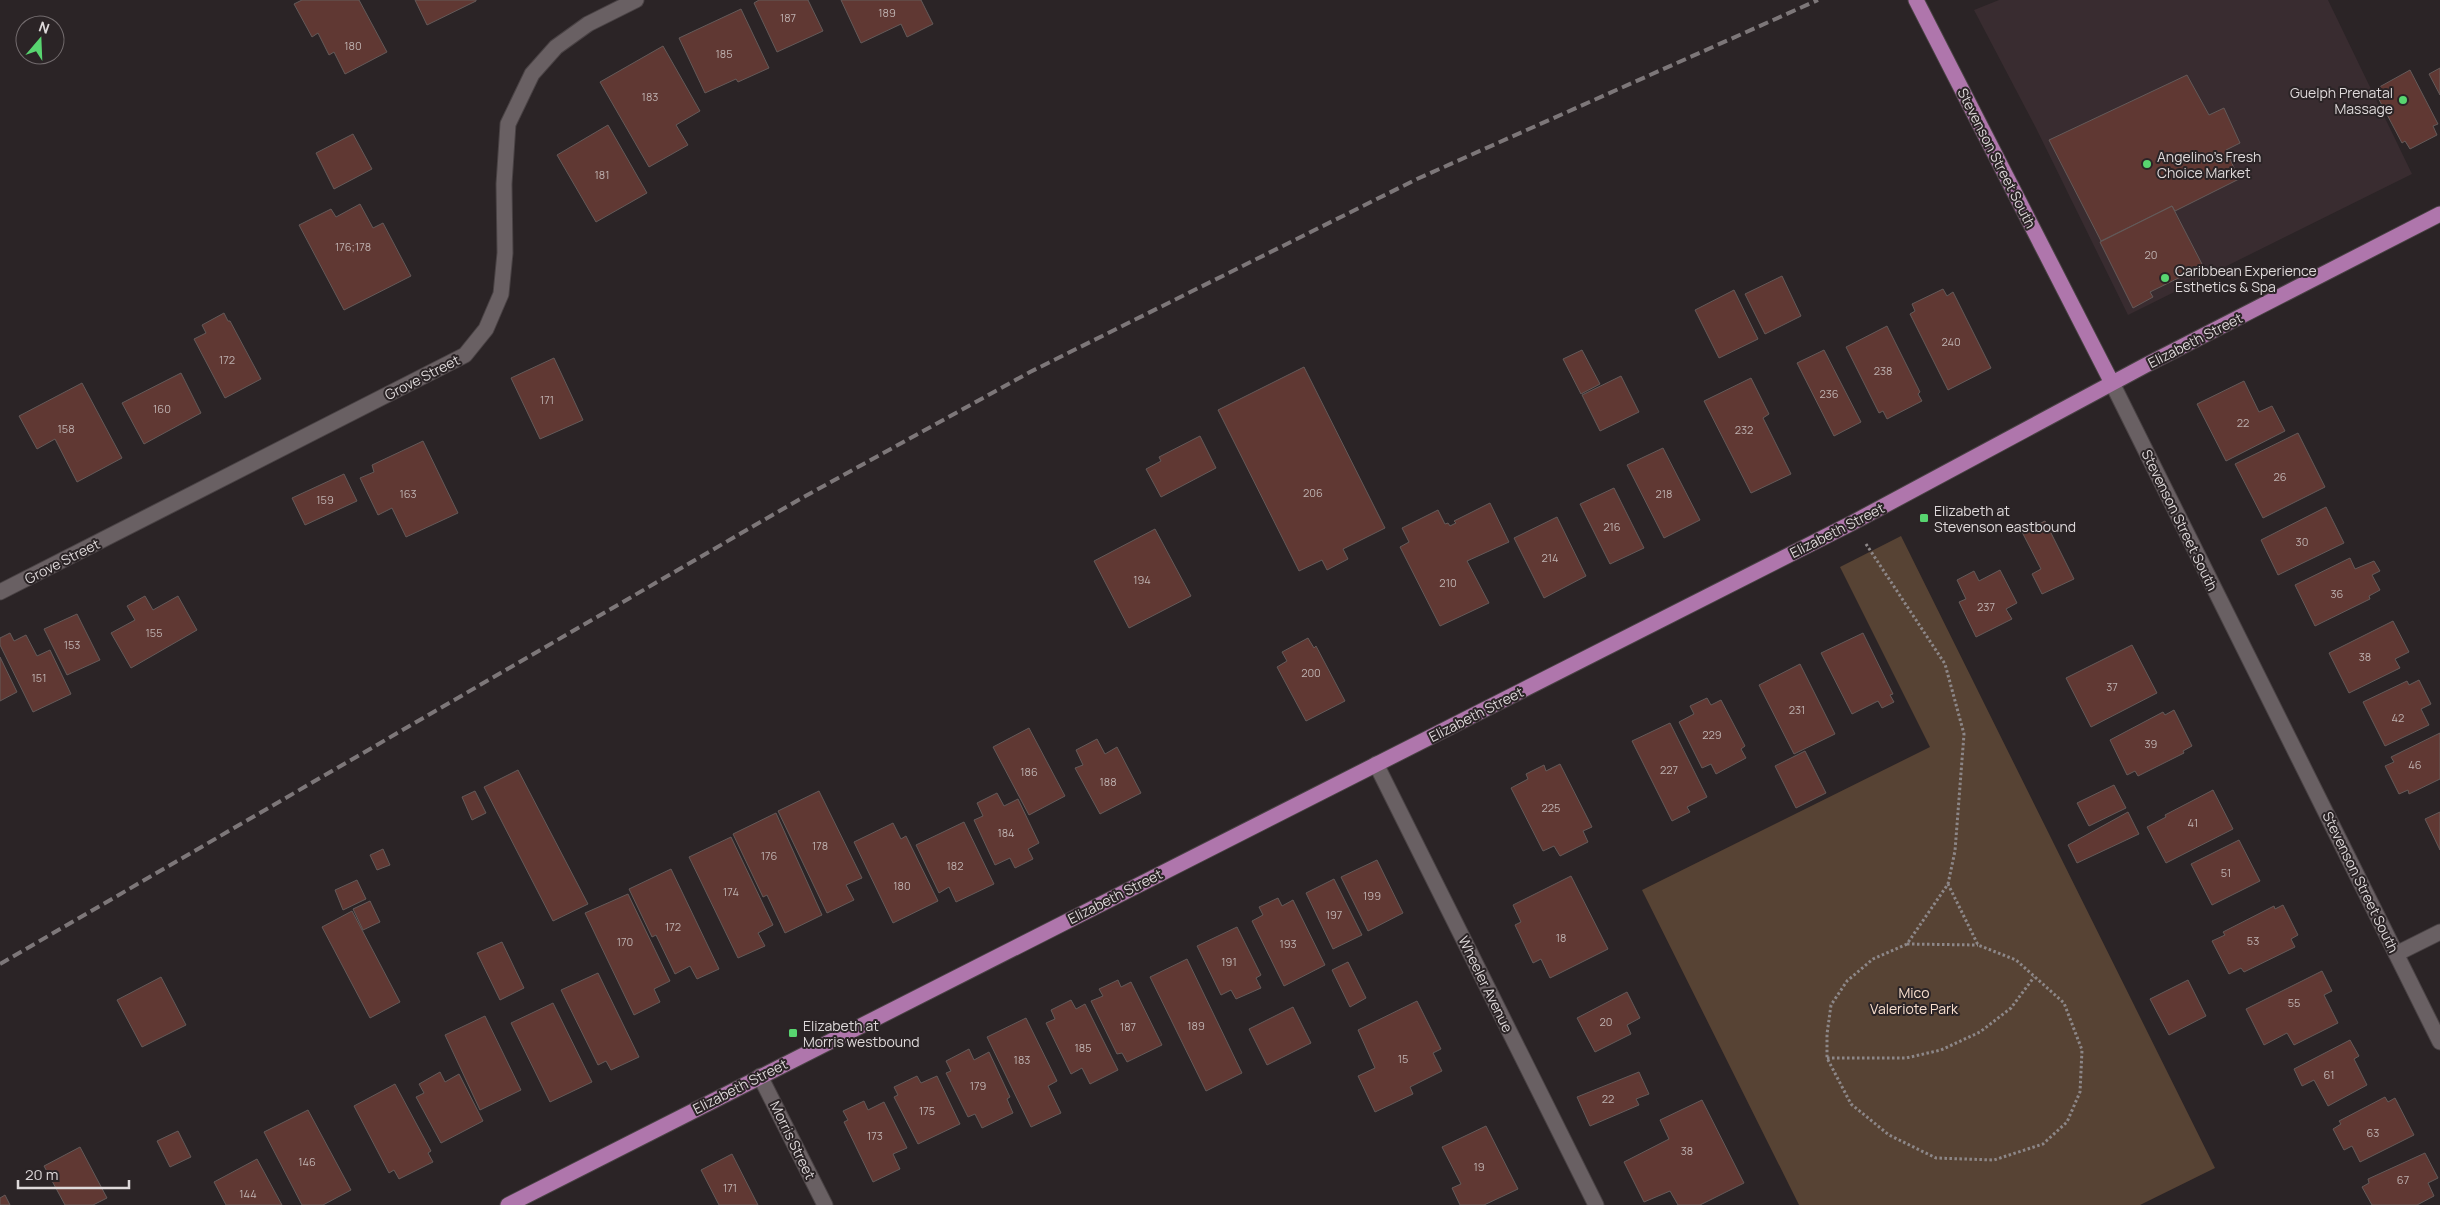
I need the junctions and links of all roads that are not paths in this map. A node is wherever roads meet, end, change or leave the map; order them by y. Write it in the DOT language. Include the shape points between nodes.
graph roads {
  1 [pos="636,0"];
  2 [pos="1916,0"];
  3 [pos="2440,214"];
  4 [pos="2112,383"];
  5 [pos="0,592"];
  6 [pos="1376,764"];
  7 [pos="2440,932"];
  8 [pos="2396,954"];
  9 [pos="2440,1042"];
  10 [pos="760,1076"];
  11 [pos="508,1205"];
  12 [pos="825,1205"];
  13 [pos="1596,1205"];
  1 -- 5 [label="street, Grove Street" via="588,24 556,47 532,74 508,124 501,294 486,329 464,355"];
  2 -- 4 [label="main road, Stevenson Street South"];
  3 -- 4 [label="main road, Elizabeth Street"];
  4 -- 6 [label="main road, Elizabeth Street" via="1852,523"];
  4 -- 8 [label="street, Stevenson Street South"];
  6 -- 10 [label="main road, Elizabeth Street"];
  6 -- 13 [label="street, Wheeler Avenue"];
  7 -- 8 [label="street"];
  8 -- 9 [label="street, Stevenson Street South"];
  10 -- 11 [label="main road, Elizabeth Street"];
  10 -- 12 [label="street, Morris Street"];
}
